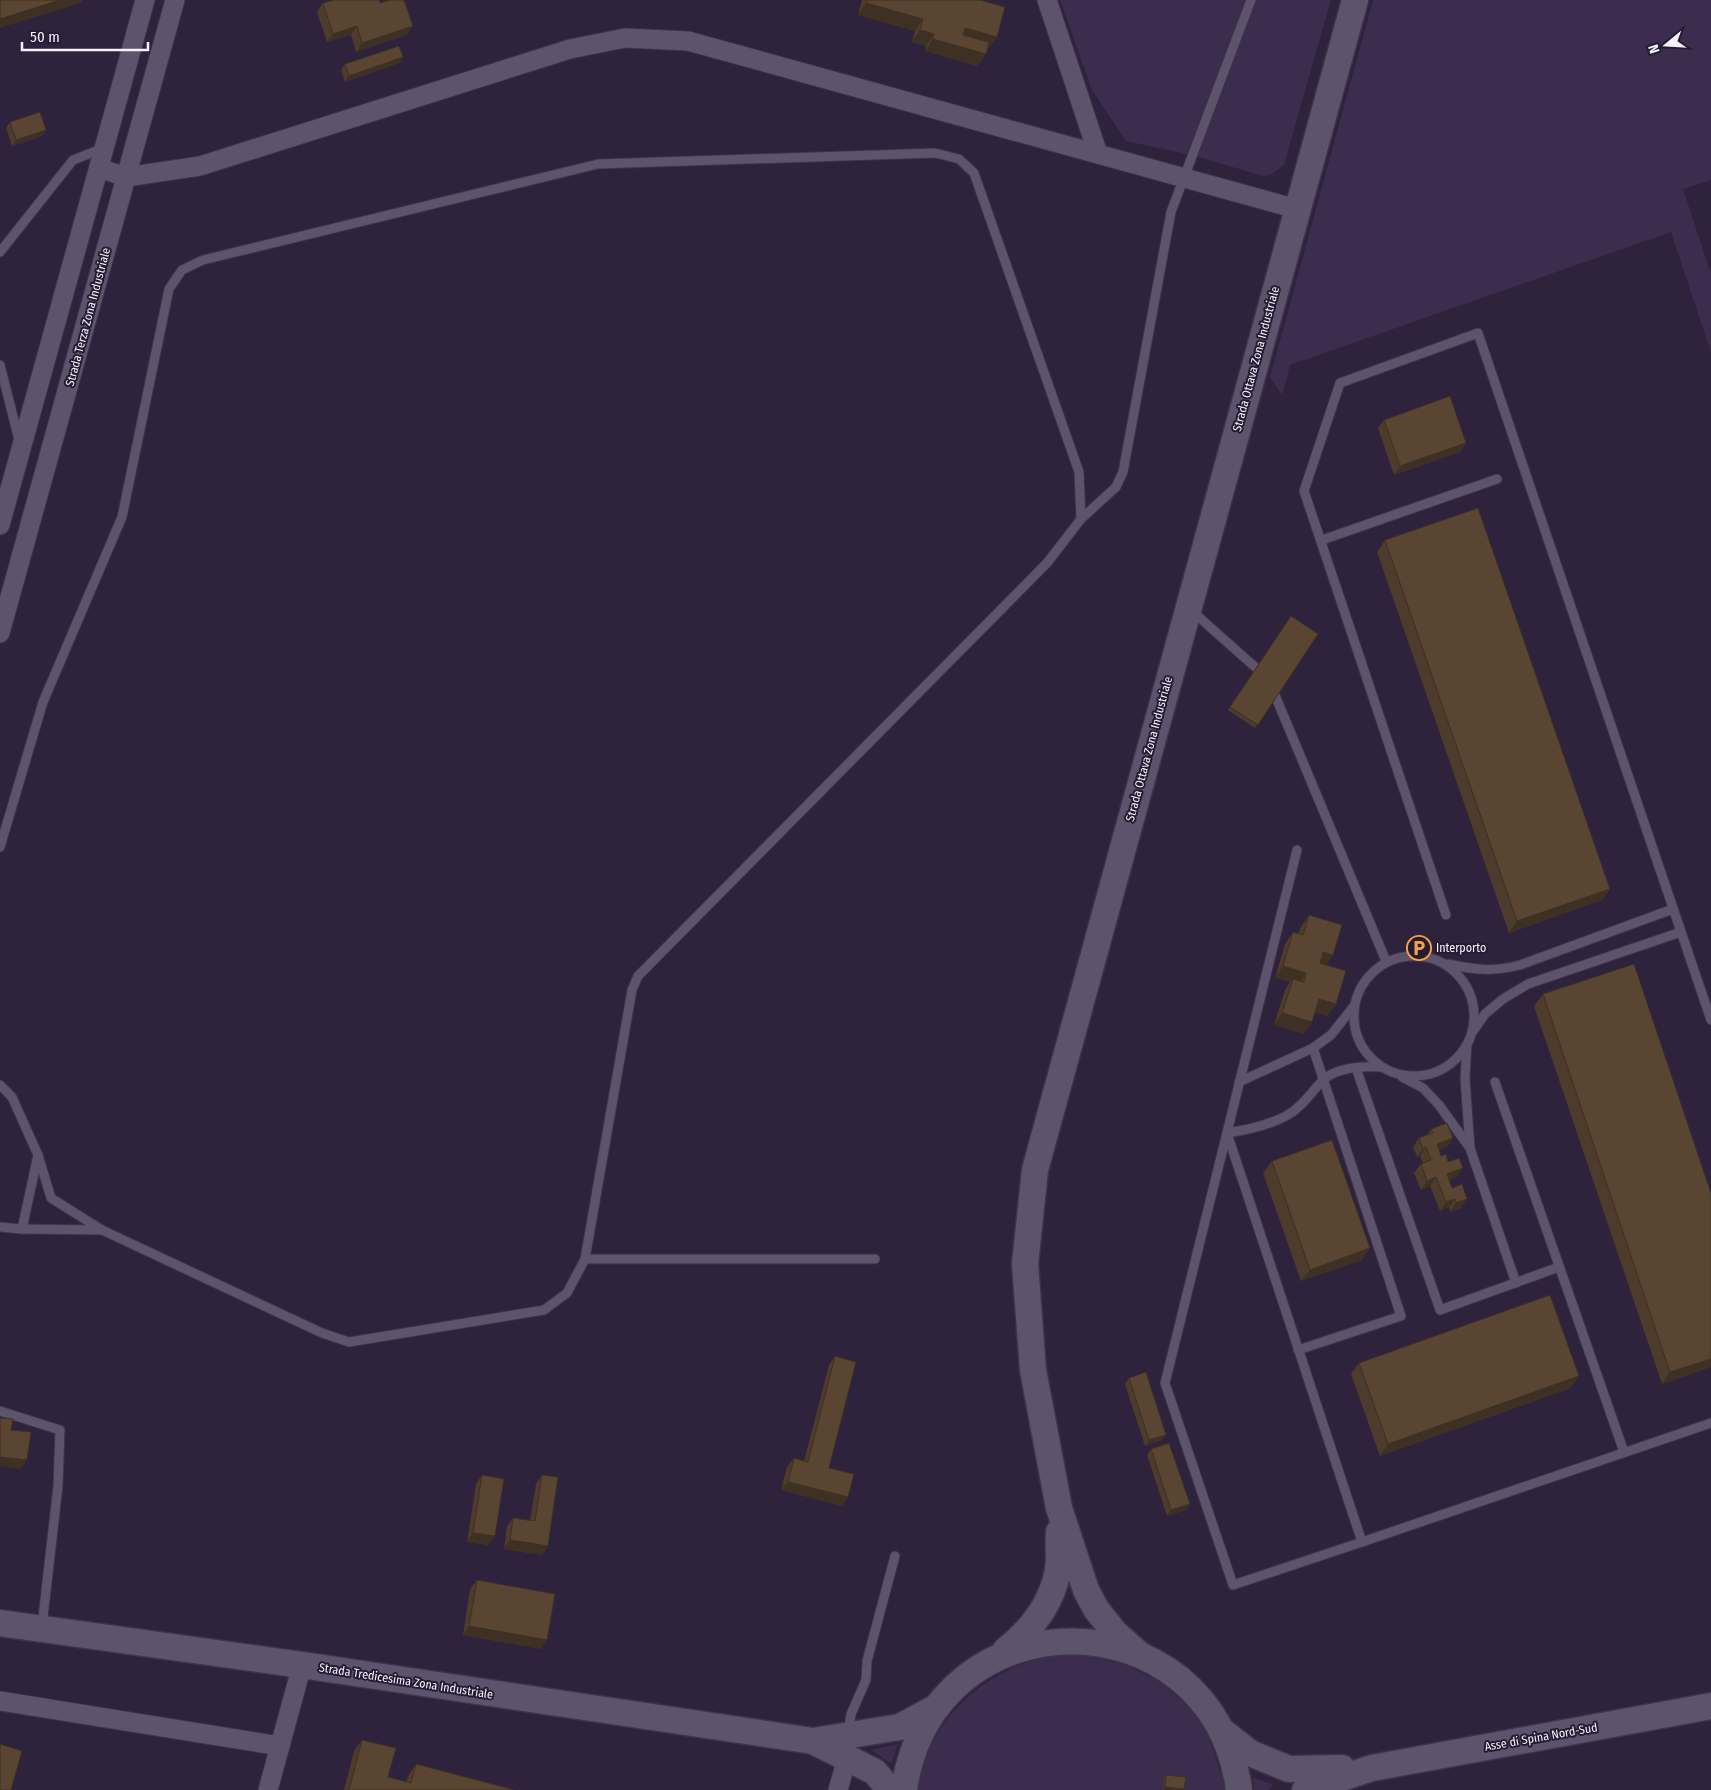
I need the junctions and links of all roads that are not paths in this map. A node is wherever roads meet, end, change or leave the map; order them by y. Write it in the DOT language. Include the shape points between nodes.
graph roads {
  1 [pos="145,0"];
  2 [pos="175,0"];
  3 [pos="1047,0"];
  4 [pos="1251,0"];
  5 [pos="1355,0"];
  6 [pos="104,148"];
  7 [pos="1098,154"];
  8 [pos="99,168"];
  9 [pos="126,176"];
  10 [pos="1184,178"];
  11 [pos="1297,209"];
  12 [pos="0,252"];
  13 [pos="0,365"];
  14 [pos="21,449"];
  15 [pos="1497,479"];
  16 [pos="1081,519"];
  17 [pos="0,525"];
  18 [pos="1322,540"];
  19 [pos="1188,608"];
  20 [pos="0,633"];
  21 [pos="0,847"];
  22 [pos="1296,850"];
  23 [pos="1674,909"];
  24 [pos="1446,915"];
  25 [pos="1681,932"];
  26 [pos="1386,961"];
  27 [pos="1445,963"];
  28 [pos="1354,1005"];
  29 [pos="1711,1020"];
  30 [pos="1472,1033"];
  31 [pos="1467,1044"];
  32 [pos="1313,1048"];
  33 [pos="1381,1067"];
  34 [pos="1356,1068"];
  35 [pos="1398,1074"];
  36 [pos="1324,1079"];
  37 [pos="1239,1082"];
  38 [pos="1495,1082"];
  39 [pos="0,1085"];
  40 [pos="1227,1133"];
  41 [pos="1470,1148"];
  42 [pos="38,1155"];
  43 [pos="0,1227"];
  44 [pos="22,1230"];
  45 [pos="102,1230"];
  46 [pos="585,1258"];
  47 [pos="876,1259"];
  48 [pos="1559,1267"];
  49 [pos="1516,1283"];
  50 [pos="1298,1350"];
  51 [pos="0,1411"];
  52 [pos="1711,1422"];
  53 [pos="1624,1452"];
  54 [pos="1059,1508"];
  55 [pos="1362,1542"];
  56 [pos="896,1556"];
  57 [pos="0,1623"];
  58 [pos="42,1629"];
  59 [pos="1139,1654"];
  60 [pos="997,1657"];
  61 [pos="302,1665"];
  62 [pos="0,1701"];
  63 [pos="1711,1706"];
  64 [pos="937,1707"];
  65 [pos="1221,1731"];
  66 [pos="280,1746"];
  67 [pos="847,1747"];
  68 [pos="1372,1768"];
  69 [pos="268,1790"];
  70 [pos="838,1790"];
  71 [pos="890,1790"];
  72 [pos="904,1790"];
  73 [pos="1239,1790"];
  74 [pos="1305,1790"];
  1 -- 6 [label="street"];
  2 -- 9 [label="street, Strada Terza Zona Industriale"];
  3 -- 7 [label="street"];
  4 -- 10 [label="lane"];
  5 -- 11 [label="main road, Strada Ottava Zona Industriale"];
  6 -- 8 [label="street"];
  6 -- 12 [label="lane" via="73,160"];
  7 -- 9 [label="street" via="688,41 625,38 570,49 200,166"];
  7 -- 10 [label="street"];
  8 -- 9 [label="street"];
  8 -- 14 [label="street"];
  9 -- 20 [label="street, Strada Terza Zona Industriale"];
  10 -- 11 [label="street"];
  10 -- 16 [label="lane" via="1171,212 1123,472 1116,487"];
  11 -- 19 [label="main road, Strada Ottava Zona Industriale"];
  13 -- 14 [label="lane"];
  14 -- 17 [label="street"];
  15 -- 18 [label="lane"];
  16 -- 21 [label="lane" via="1079,472 974,173 959,159 935,152 598,164 203,260 182,270 169,289 122,517 42,702"];
  16 -- 46 [label="lane" via="1047,563 638,976 632,990"];
  18 -- 23 [label="lane" via="1304,491 1340,383 1478,333"];
  18 -- 24 [label="lane"];
  19 -- 26 [label="lane" via="1268,679"];
  19 -- 54 [label="main road, Strada Ottava Zona Industriale" via="1035,1170 1025,1264 1031,1351"];
  22 -- 37 [label="lane"];
  23 -- 25 [label="lane"];
  23 -- 27 [label="lane" via="1520,965 1494,971"];
  25 -- 29 [label="lane"];
  25 -- 30 [label="lane" via="1528,984 1485,1014"];
  26 -- 27 [label="lane" via="1406,955 1426,956"];
  26 -- 28 [label="lane" via="1371,972 1359,989"];
  27 -- 30 [label="lane" via="1460,976 1470,993 1474,1013"];
  28 -- 32 [label="lane" via="1331,1035"];
  28 -- 33 [label="lane" via="1353,1023 1358,1040"];
  30 -- 31 [label="lane"];
  31 -- 35 [label="lane" via="1445,1068 1430,1074"];
  31 -- 41 [label="lane" via="1465,1078"];
  32 -- 36 [label="lane"];
  32 -- 37 [label="lane"];
  33 -- 34 [label="lane"];
  33 -- 35 [label="lane"];
  34 -- 36 [label="lane"];
  34 -- 49 [label="lane" via="1440,1310"];
  35 -- 41 [label="lane" via="1423,1088"];
  36 -- 40 [label="lane" via="1309,1098 1287,1115 1252,1130"];
  36 -- 50 [label="lane" via="1400,1316"];
  37 -- 40 [label="lane"];
  38 -- 48 [label="lane"];
  39 -- 42 [label="lane" via="12,1097"];
  40 -- 50 [label="lane"];
  40 -- 55 [label="lane" via="1165,1383 1233,1585"];
  41 -- 49 [label="lane"];
  42 -- 44 [label="lane"];
  42 -- 45 [label="lane" via="51,1198"];
  43 -- 44 [label="lane"];
  44 -- 45 [label="lane"];
  45 -- 46 [label="lane" via="322,1333 349,1342 544,1310 567,1294"];
  46 -- 47 [label="lane"];
  48 -- 49 [label="lane"];
  48 -- 53 [label="lane"];
  50 -- 55 [label="lane"];
  51 -- 58 [label="lane" via="60,1430 58,1486"];
  52 -- 53 [label="lane"];
  53 -- 55 [label="lane"];
  54 -- 59 [label="main road" via="1086,1590 1096,1609 1115,1633"];
  54 -- 60 [label="main road" via="1058,1570 1048,1603 1025,1635"];
  56 -- 67 [label="lane" via="866,1661 866,1680 851,1714"];
  57 -- 58 [label="main road, Strada Tredicesima Zona Industriale"];
  58 -- 61 [label="main road, Strada Tredicesima Zona Industriale"];
  59 -- 60 [label="main road" via="1114,1646 1074,1640 1035,1644"];
  59 -- 65 [label="main road" via="1161,1666 1200,1699"];
  60 -- 64 [label="main road" via="964,1679"];
  61 -- 66 [label="street"];
  61 -- 67 [label="main road, Strada Tredicesima Zona Industriale"];
  62 -- 66 [label="street"];
  63 -- 68 [label="main road, Asse di Spina Nord-Sud"];
  64 -- 67 [label="main road, Strada Tredicesima Zona Industriale" via="900,1727"];
  64 -- 72 [label="main road" via="917,1742"];
  65 -- 68 [label="main road" via="1250,1753 1289,1769"];
  65 -- 73 [label="main road" via="1232,1756"];
  66 -- 69 [label="street"];
  67 -- 70 [label="street"];
  67 -- 71 [label="main road"];
  68 -- 74 [label="main road"];
}
